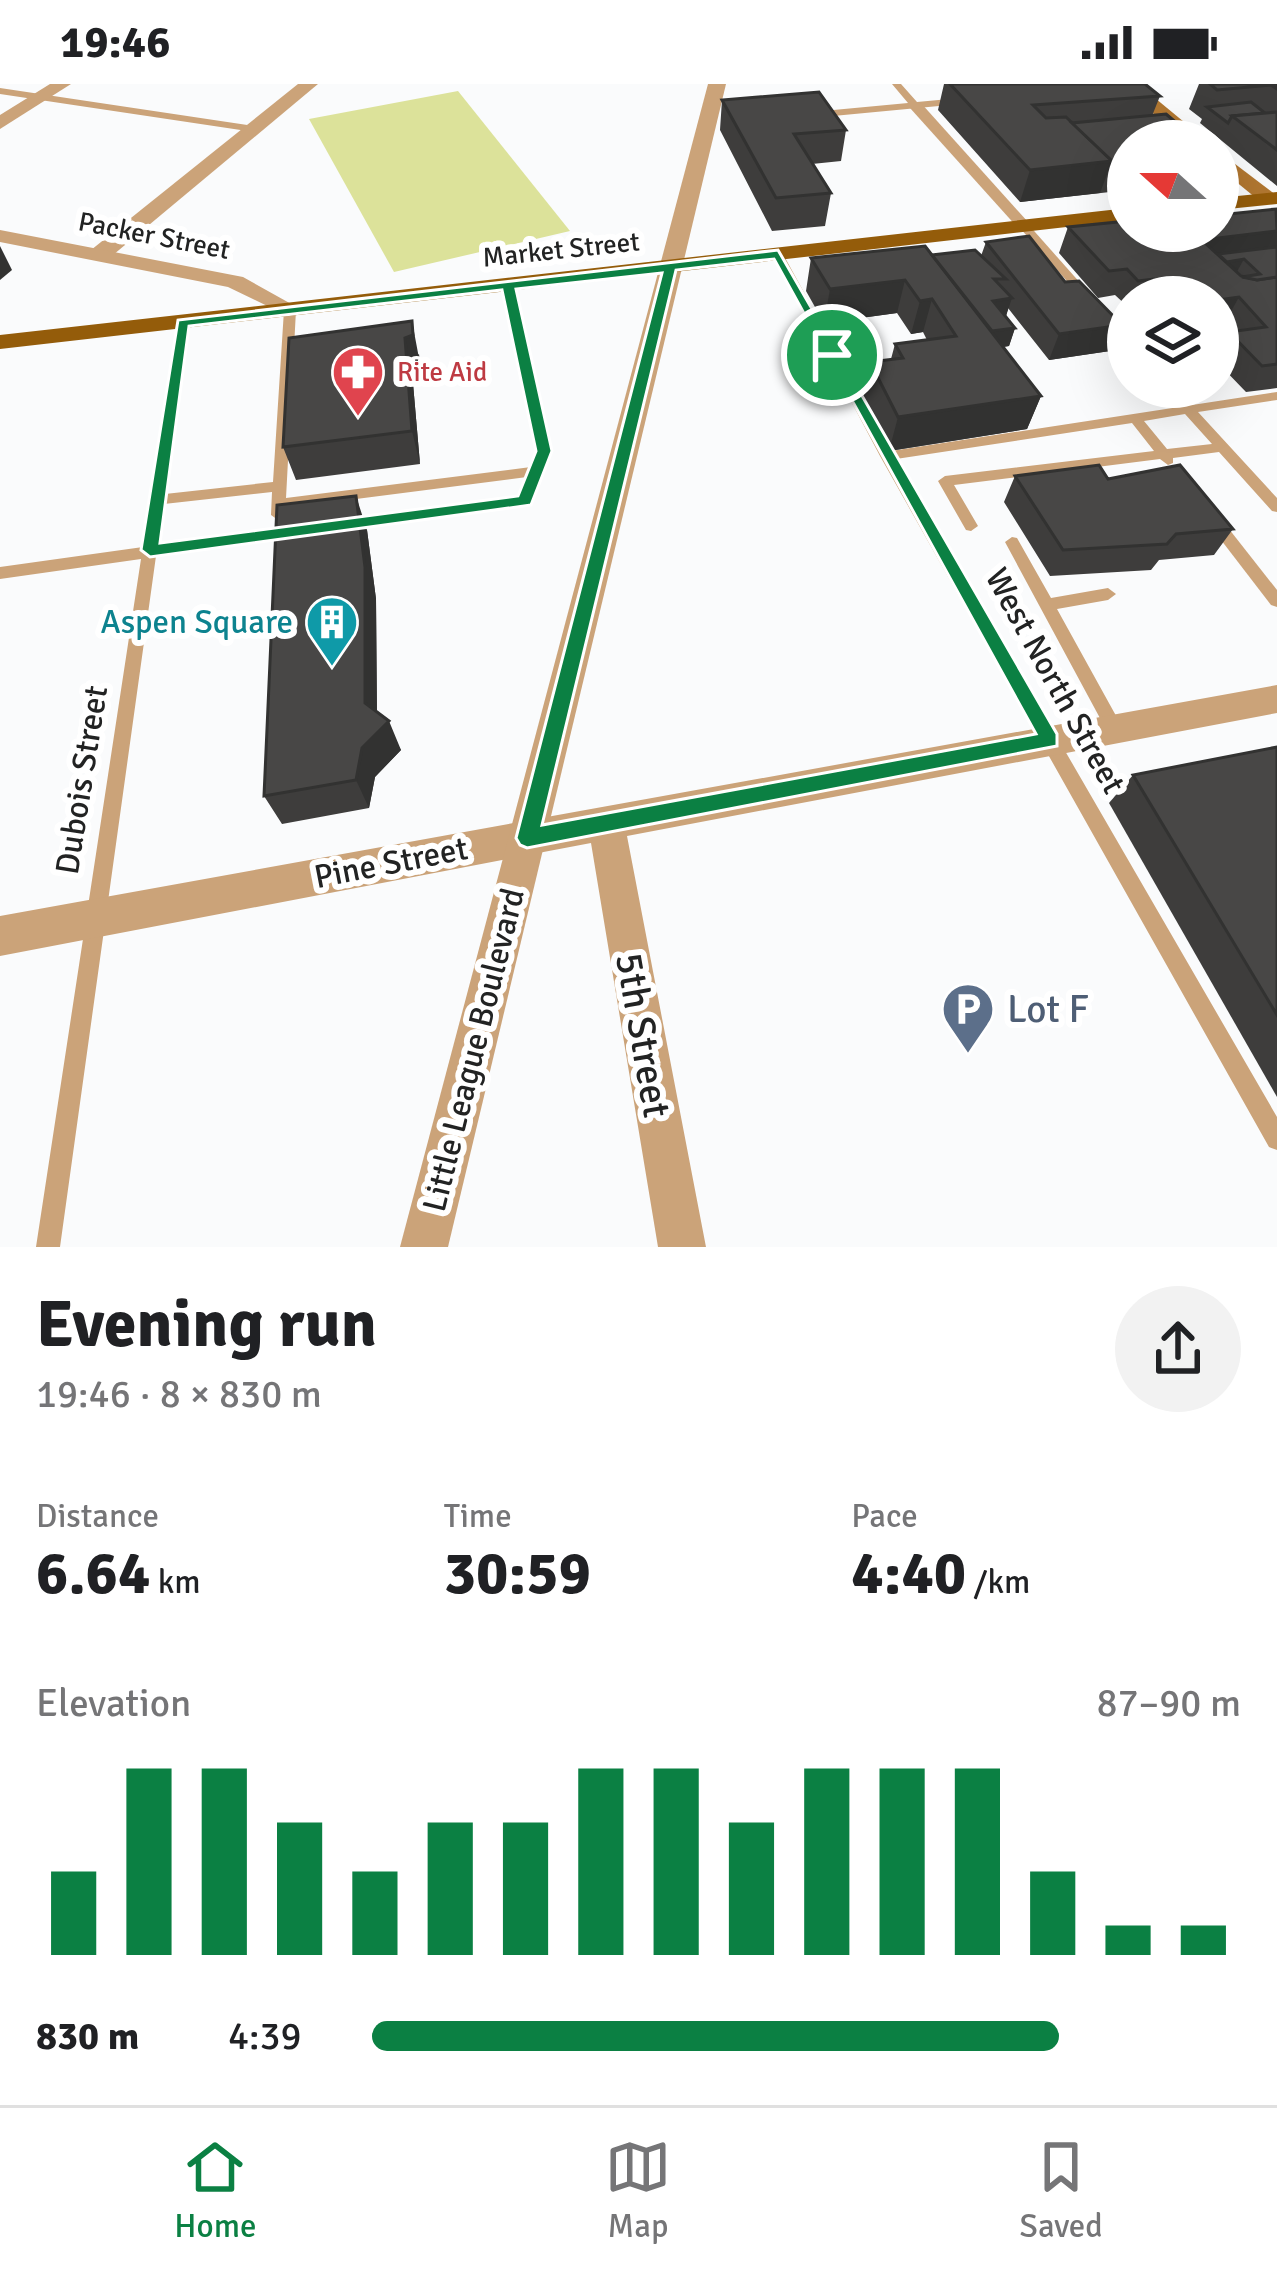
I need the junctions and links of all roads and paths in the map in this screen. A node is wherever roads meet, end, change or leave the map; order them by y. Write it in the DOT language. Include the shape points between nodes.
graph roads {
  1 [pos="62,84"];
  2 [pos="309,84"];
  3 [pos="717,84"];
  4 [pos="896,84"];
  5 [pos="1146,84"];
  6 [pos="1123,86"];
  7 [pos="0,91"];
  8 [pos="40,98"];
  9 [pos="975,100"];
  10 [pos="915,106"];
  11 [pos="804,116"];
  12 [pos="1169,120"];
  13 [pos="0,122"];
  14 [pos="254,129"];
  15 [pos="1239,174"];
  16 [pos="1274,200"];
  17 [pos="1239,202"];
  18 [pos="1107,216"];
  19 [pos="1023,225"];
  20 [pos="0,236"];
  21 [pos="778,254"];
  22 [pos="99,255"];
  23 [pos="670,268"];
  24 [pos="508,286"];
  25 [pos="290,310"];
  26 [pos="1107,319"];
  27 [pos="183,322"];
  28 [pos="0,342"];
  29 [pos="1277,396"];
  30 [pos="1189,410"];
  31 [pos="1135,418"];
  32 [pos="1223,447"];
  33 [pos="1164,455"];
  34 [pos="887,456"];
  35 [pos="536,471"];
  36 [pos="1178,473"];
  37 [pos="280,486"];
  38 [pos="158,500"];
  39 [pos="279,504"];
  40 [pos="1277,507"];
  41 [pos="1206,510"];
  42 [pos="971,526"];
  43 [pos="277,534"];
  44 [pos="1012,542"];
  45 [pos="150,550"];
  46 [pos="0,573"];
  47 [pos="1108,594"];
  48 [pos="1277,601"];
  49 [pos="1047,605"];
  50 [pos="1277,699"];
  51 [pos="1114,728"];
  52 [pos="1050,740"];
  53 [pos="605,823"];
  54 [pos="527,838"];
  55 [pos="95,918"];
  56 [pos="0,936"];
  57 [pos="1277,1139"];
  58 [pos="48,1247"];
  59 [pos="424,1247"];
  60 [pos="682,1247"];
  1 -- 8 [label="street"];
  2 -- 14 [label="street"];
  3 -- 23 [label="street, Little League Boulevard"];
  4 -- 10 [label="lane"];
  5 -- 6 [label="lane"];
  6 -- 12 [label="main road"];
  7 -- 8 [label="lane"];
  8 -- 13 [label="street"];
  8 -- 14 [label="lane"];
  9 -- 10 [label="lane"];
  10 -- 11 [label="lane"];
  10 -- 19 [label="street"];
  14 -- 22 [label="street"];
  15 -- 16 [label="main road"];
  16 -- 17 [label="main road"];
  18 -- 19 [label="main road, Market Street"];
  19 -- 21 [label="main road, Market Street"];
  19 -- 26 [label="lane"];
  20 -- 22 [label="street, Packer Street"];
  21 -- 23 [label="main road, Market Street"];
  21 -- 34 [label="lane, West North Street"];
  22 -- 25 [label="street, Packer Street" via="235,282"];
  23 -- 24 [label="main road, Market Street"];
  23 -- 54 [label="street, Little League Boulevard"];
  24 -- 25 [label="main road, Market Street"];
  24 -- 35 [label="lane" via="544,451"];
  25 -- 27 [label="main road, Market Street"];
  25 -- 37 [label="lane"];
  27 -- 28 [label="main road, Market Street"];
  27 -- 38 [label="lane, Dubois Street"];
  29 -- 30 [label="lane"];
  30 -- 31 [label="lane"];
  30 -- 32 [label="lane"];
  31 -- 33 [label="lane"];
  31 -- 34 [label="lane"];
  32 -- 33 [label="lane"];
  32 -- 40 [label="lane"];
  33 -- 36 [label="lane"];
  33 -- 42 [label="lane" via="945,481"];
  34 -- 52 [label="lane, West North Street"];
  35 -- 39 [label="lane"];
  35 -- 43 [label="lane" via="525,501"];
  37 -- 38 [label="lane"];
  37 -- 39 [label="lane"];
  38 -- 45 [label="lane, Dubois Street"];
  39 -- 43 [label="lane"];
  41 -- 48 [label="lane"];
  43 -- 45 [label="lane"];
  44 -- 49 [label="lane"];
  45 -- 46 [label="lane"];
  45 -- 55 [label="lane, Dubois Street"];
  47 -- 49 [label="lane"];
  49 -- 51 [label="lane"];
  50 -- 51 [label="street, Pine Street"];
  51 -- 52 [label="street, Pine Street"];
  52 -- 53 [label="street, Pine Street"];
  52 -- 57 [label="lane, West North Street"];
  53 -- 54 [label="street, Pine Street"];
  53 -- 60 [label="street, 5th Street"];
  54 -- 55 [label="street, Pine Street"];
  54 -- 59 [label="street, Little League Boulevard"];
  55 -- 56 [label="street, Pine Street"];
  55 -- 58 [label="lane, Dubois Street"];
}
